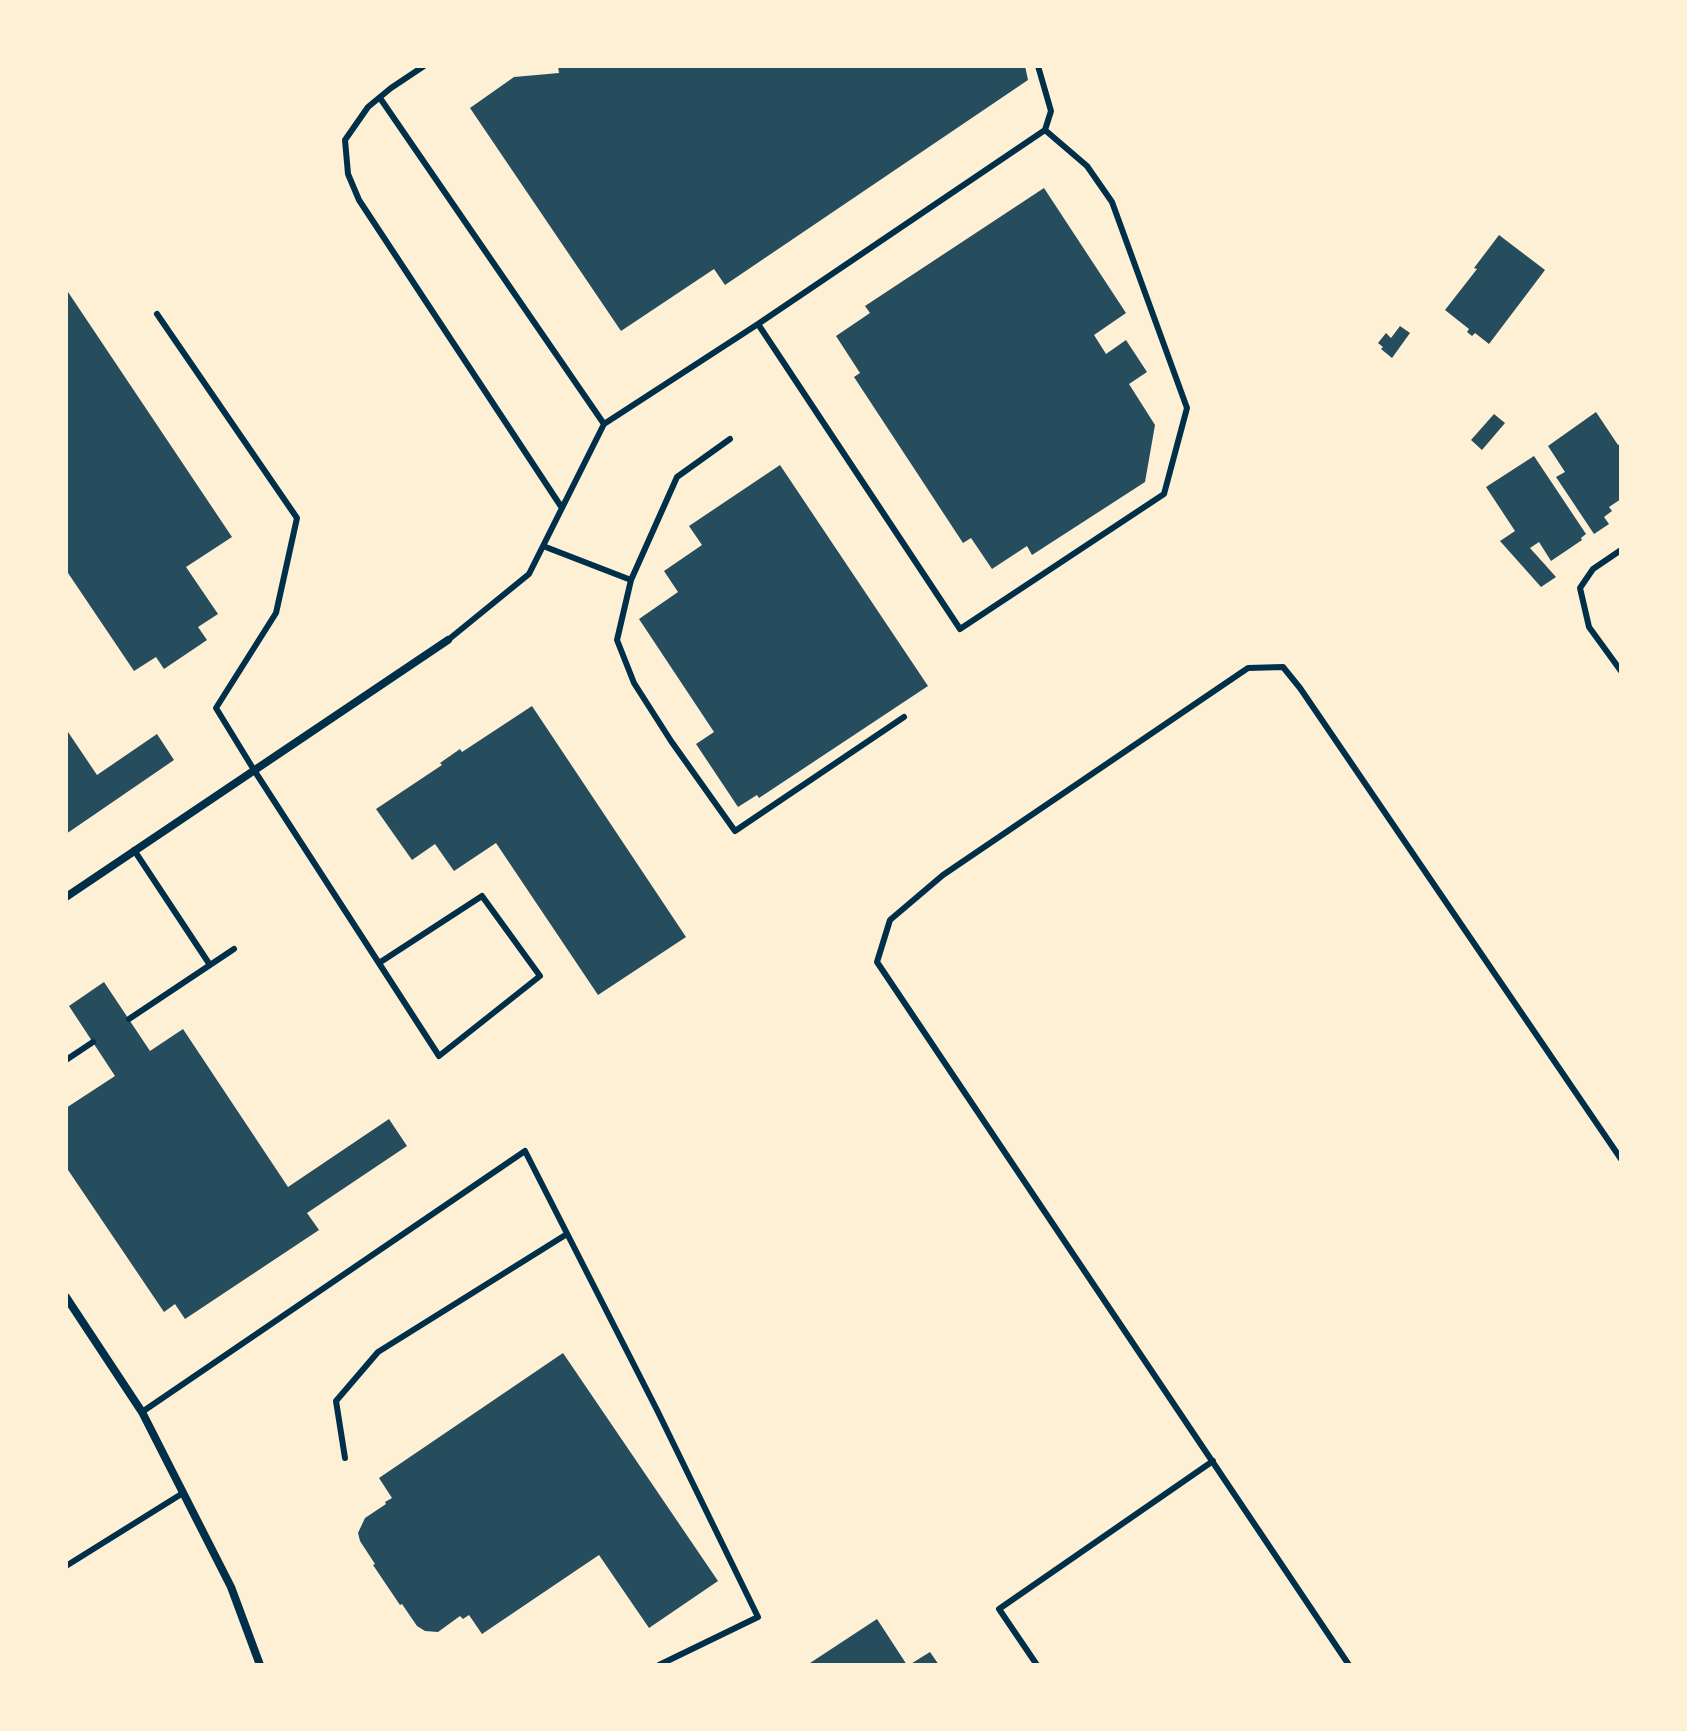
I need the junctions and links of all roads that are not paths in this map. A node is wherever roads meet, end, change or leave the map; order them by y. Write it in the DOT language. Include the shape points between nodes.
graph roads {
  1 [pos="424,66"];
  2 [pos="1038,66"];
  3 [pos="380,98"];
  4 [pos="1045,130"];
  5 [pos="157,314"];
  6 [pos="758,324"];
  7 [pos="604,424"];
  8 [pos="730,439"];
  9 [pos="562,508"];
  10 [pos="543,546"];
  11 [pos="1621,550"];
  12 [pos="631,580"];
  13 [pos="448,640"];
  14 [pos="1621,671"];
  15 [pos="904,717"];
  16 [pos="254,770"];
  17 [pos="134,850"];
  18 [pos="66,897"];
  19 [pos="234,949"];
  20 [pos="379,963"];
  21 [pos="210,965"];
  22 [pos="129,1019"];
  23 [pos="93,1042"];
  24 [pos="66,1060"];
  25 [pos="1621,1159"];
  26 [pos="567,1234"];
  27 [pos="66,1297"];
  28 [pos="142,1412"];
  29 [pos="345,1458"];
  30 [pos="1213,1461"];
  31 [pos="183,1493"];
  32 [pos="66,1566"];
  33 [pos="260,1665"];
  34 [pos="659,1665"];
  35 [pos="1037,1665"];
  36 [pos="1349,1665"];
  1 -- 3 [label="lane"];
  2 -- 4 [label="lane" via="1051,111"];
  3 -- 7 [label="lane"];
  3 -- 9 [label="lane" via="345,140 348,174 359,200"];
  4 -- 6 [label="lane"];
  4 -- 6 [label="lane" via="1087,166 1112,202 1187,408 1164,494 960,629"];
  5 -- 16 [label="lane" via="297,518 276,613 216,708"];
  6 -- 7 [label="lane"];
  7 -- 9 [label="lane"];
  8 -- 12 [label="lane" via="677,477"];
  9 -- 10 [label="lane"];
  10 -- 12 [label="lane"];
  10 -- 13 [label="lane" via="529,574"];
  11 -- 14 [label="lane" via="1593,569 1580,588 1589,627"];
  12 -- 15 [label="lane" via="617,640 634,683 735,831"];
  13 -- 16 [label="street"];
  16 -- 17 [label="street"];
  16 -- 20 [label="lane"];
  17 -- 18 [label="street"];
  17 -- 21 [label="lane"];
  19 -- 21 [label="lane"];
  20 -- 20 [label="lane" via="439,1056 540,976 482,896"];
  21 -- 22 [label="lane"];
  23 -- 24 [label="lane"];
  25 -- 30 [label="lane" via="1283,667 1248,668 943,875 890,920 877,962"];
  26 -- 28 [label="lane" via="525,1151"];
  26 -- 29 [label="lane" via="378,1352 336,1401"];
  26 -- 34 [label="lane" via="758,1617"];
  27 -- 28 [label="street"];
  28 -- 31 [label="street"];
  30 -- 35 [label="lane" via="999,1609"];
  30 -- 36 [label="lane"];
  31 -- 32 [label="lane"];
  31 -- 33 [label="street" via="231,1587"];
}
